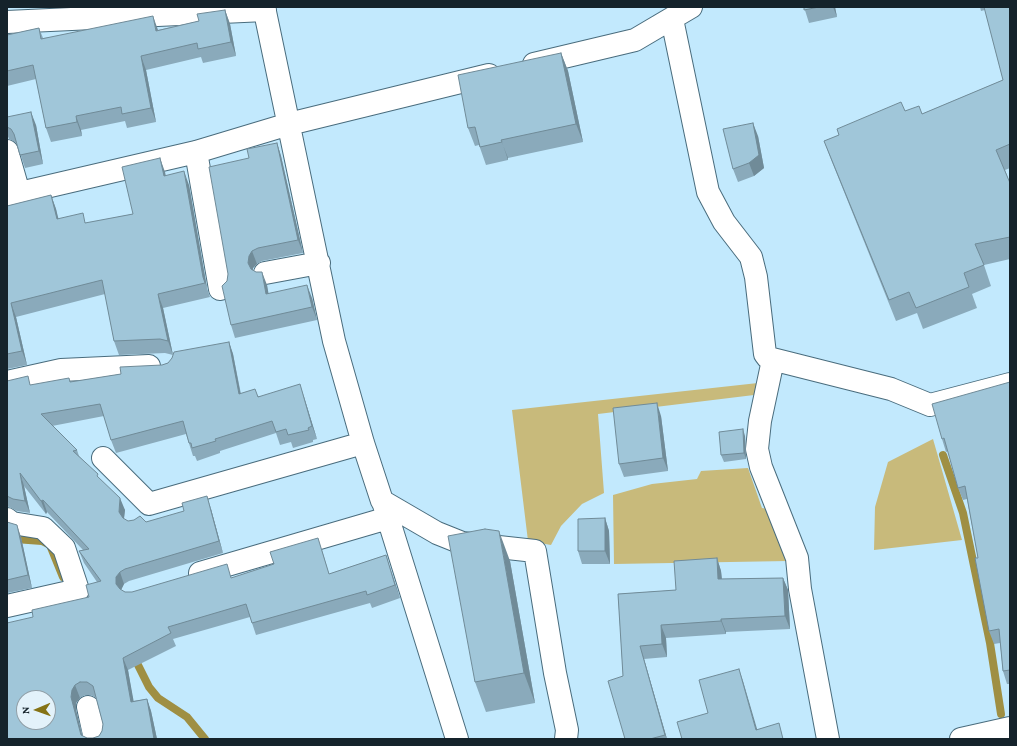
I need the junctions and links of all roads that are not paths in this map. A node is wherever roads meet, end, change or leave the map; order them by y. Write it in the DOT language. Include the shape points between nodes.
graph roads {
  1 [pos="691,7"];
  2 [pos="264,9"];
  3 [pos="672,19"];
  4 [pos="7,22"];
  5 [pos="289,124"];
  6 [pos="7,151"];
  7 [pos="196,152"];
  8 [pos="13,195"];
  9 [pos="319,263"];
  10 [pos="265,273"];
  11 [pos="220,288"];
  12 [pos="773,360"];
  13 [pos="166,365"];
  14 [pos="7,382"];
  15 [pos="1010,384"];
  16 [pos="363,443"];
  17 [pos="103,458"];
  18 [pos="149,504"];
  19 [pos="385,510"];
  20 [pos="7,520"];
  21 [pos="135,521"];
  22 [pos="178,580"];
  23 [pos="7,606"];
  24 [pos="88,707"];
  25 [pos="1010,728"];
  26 [pos="95,739"];
  27 [pos="457,739"];
  28 [pos="566,739"];
  29 [pos="828,739"];
  30 [pos="961,739"];
  1 -- 3 [label="street"];
  2 -- 4 [label="street"];
  2 -- 5 [label="street"];
  3 -- 5 [label="street" via="635,40"];
  3 -- 12 [label="street" via="708,192 724,222 751,257 756,277 765,354"];
  5 -- 7 [label="street"];
  5 -- 9 [label="street"];
  6 -- 8 [label="street"];
  7 -- 8 [label="street"];
  7 -- 11 [label="street"];
  9 -- 10 [label="street"];
  9 -- 16 [label="street" via="334,340"];
  12 -- 15 [label="street" via="892,389 930,405"];
  12 -- 29 [label="street" via="760,421 757,449 760,466 797,558 800,589"];
  13 -- 14 [label="street" via="61,370"];
  16 -- 18 [label="street"];
  16 -- 19 [label="street"];
  17 -- 18 [label="street"];
  18 -- 21 [label="street"];
  19 -- 22 [label="street"];
  19 -- 27 [label="street"];
  19 -- 28 [label="street" via="462,544 535,552"];
  20 -- 23 [label="street" via="43,528 64,548 68,593"];
  24 -- 26 [label="street"];
  25 -- 30 [label="street"];
}
